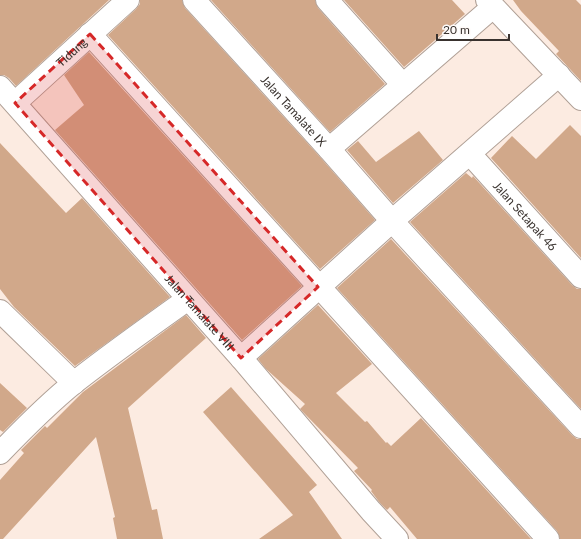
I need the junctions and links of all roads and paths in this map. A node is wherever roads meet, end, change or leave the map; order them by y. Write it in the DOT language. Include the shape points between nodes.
graph roads {
  1 [pos="128,0"];
  2 [pos="194,0"];
  3 [pos="327,0"];
  4 [pos="490,4"];
  5 [pos="90,34"];
  6 [pos="559,75"];
  7 [pos="403,85"];
  8 [pos="0,87"];
  9 [pos="581,99"];
  10 [pos="15,103"];
  11 [pos="329,149"];
  12 [pos="470,154"];
  13 [pos="392,221"];
  14 [pos="581,277"];
  15 [pos="318,287"];
  16 [pos="188,299"];
  17 [pos="0,311"];
  18 [pos="241,358"];
  19 [pos="74,383"];
  20 [pos="581,427"];
  21 [pos="0,453"];
  22 [pos="397,539"];
  23 [pos="548,539"];
  1 -- 5 [label="street, Tidung"];
  2 -- 11 [label="street, Jalan Tamalate IX"];
  3 -- 7 [label="street"];
  4 -- 6 [label="street"];
  4 -- 7 [label="street"];
  5 -- 10 [label="street, Tidung"];
  5 -- 15 [label="street"];
  6 -- 9 [label="street"];
  6 -- 12 [label="street"];
  7 -- 11 [label="street"];
  8 -- 10 [label="street, Jalan Tamalate VIII"];
  10 -- 16 [label="street, Jalan Tamalate VIII"];
  11 -- 13 [label="street, Jalan Tamalate IX"];
  12 -- 13 [label="street"];
  12 -- 14 [label="street, Jalan Setapak 46"];
  13 -- 15 [label="street"];
  13 -- 20 [label="street, Jalan Tamalate IX"];
  15 -- 18 [label="street"];
  15 -- 23 [label="street"];
  16 -- 18 [label="street, Jalan Tamalate VIII"];
  16 -- 19 [label="street"];
  17 -- 19 [label="street"];
  18 -- 22 [label="street, Jalan Tamalate VIII"];
  19 -- 21 [label="street"];
}
